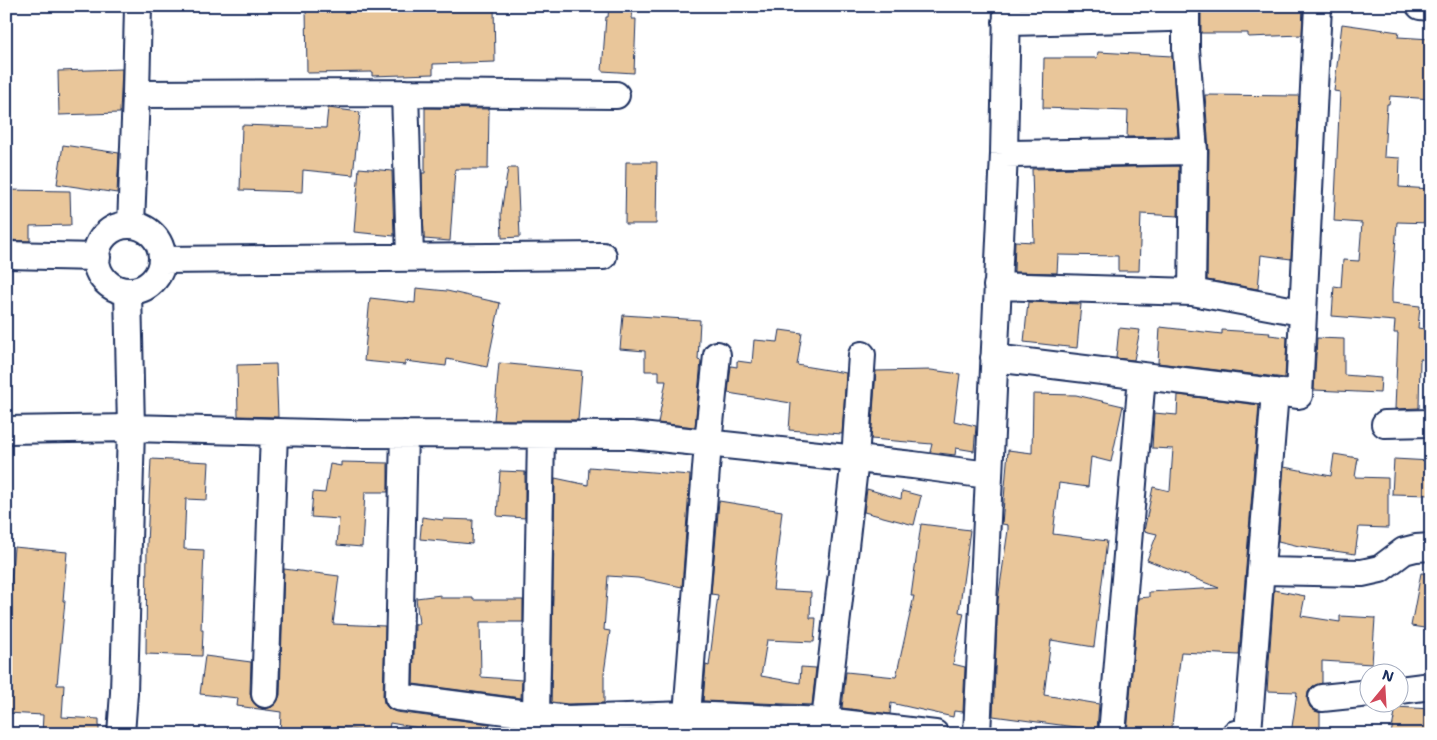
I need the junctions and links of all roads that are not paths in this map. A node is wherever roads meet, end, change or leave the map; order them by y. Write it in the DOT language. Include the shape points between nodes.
graph roads {
  1 [pos="138,6"];
  2 [pos="1179,6"];
  3 [pos="1186,6"];
  4 [pos="1318,6"];
  5 [pos="1420,6"];
  6 [pos="1431,7"];
  7 [pos="1006,14"];
  8 [pos="405,93"];
  9 [pos="136,94"];
  10 [pos="616,95"];
  11 [pos="1194,151"];
  12 [pos="1004,154"];
  13 [pos="131,225"];
  14 [pos="6,255"];
  15 [pos="603,256"];
  16 [pos="96,257"];
  17 [pos="410,257"];
  18 [pos="162,260"];
  19 [pos="997,286"];
  20 [pos="128,292"];
  21 [pos="1192,292"];
  22 [pos="1302,312"];
  23 [pos="717,355"];
  24 [pos="862,355"];
  25 [pos="994,358"];
  26 [pos="1142,376"];
  27 [pos="1275,392"];
  28 [pos="1431,423"];
  29 [pos="1385,424"];
  30 [pos="131,428"];
  31 [pos="6,430"];
  32 [pos="274,432"];
  33 [pos="404,434"];
  34 [pos="541,434"];
  35 [pos="708,443"];
  36 [pos="855,459"];
  37 [pos="988,475"];
  38 [pos="1431,547"];
  39 [pos="1261,571"];
  40 [pos="1431,686"];
  41 [pos="1410,689"];
  42 [pos="265,694"];
  43 [pos="1360,694"];
  44 [pos="1322,698"];
  45 [pos="536,715"];
  46 [pos="687,715"];
  47 [pos="825,728"];
  48 [pos="121,734"];
  49 [pos="935,734"];
  50 [pos="977,734"];
  51 [pos="1112,734"];
  52 [pos="1235,734"];
  1 -- 9 [label="street"];
  2 -- 7 [label="street" via="1170,18"];
  3 -- 11 [label="street"];
  4 -- 22 [label="street"];
  5 -- 6 [label="street"];
  7 -- 12 [label="street"];
  8 -- 9 [label="street"];
  8 -- 10 [label="street"];
  8 -- 17 [label="street"];
  9 -- 13 [label="street"];
  11 -- 12 [label="street"];
  11 -- 21 [label="street"];
  12 -- 19 [label="street"];
  13 -- 16 [label="street" via="120,226 103,238"];
  13 -- 18 [label="street" via="150,232 157,240"];
  14 -- 16 [label="street"];
  15 -- 17 [label="street"];
  16 -- 20 [label="street" via="105,281"];
  17 -- 18 [label="street"];
  18 -- 20 [label="street" via="156,279 148,286"];
  19 -- 21 [label="street"];
  19 -- 25 [label="street"];
  20 -- 30 [label="street"];
  21 -- 22 [label="street"];
  22 -- 27 [label="street" via="1299,395"];
  23 -- 35 [label="street"];
  24 -- 36 [label="street"];
  25 -- 26 [label="street"];
  25 -- 37 [label="street"];
  26 -- 27 [label="street"];
  26 -- 51 [label="street"];
  27 -- 39 [label="street"];
  28 -- 29 [label="street"];
  30 -- 31 [label="street"];
  30 -- 32 [label="street"];
  30 -- 48 [label="street"];
  32 -- 33 [label="street"];
  32 -- 42 [label="street"];
  33 -- 34 [label="street"];
  33 -- 45 [label="street" via="398,697"];
  34 -- 35 [label="street" via="631,435"];
  34 -- 45 [label="street"];
  35 -- 36 [label="street"];
  35 -- 46 [label="street"];
  36 -- 37 [label="street"];
  36 -- 47 [label="street"];
  37 -- 50 [label="street"];
  38 -- 39 [label="street" via="1404,551 1380,569 1362,573"];
  39 -- 52 [label="street" via="1248,732"];
  40 -- 41 [label="street"];
  43 -- 44 [label="street"];
  45 -- 46 [label="street" via="567,719"];
  46 -- 47 [label="street"];
  47 -- 49 [label="street"];
}
